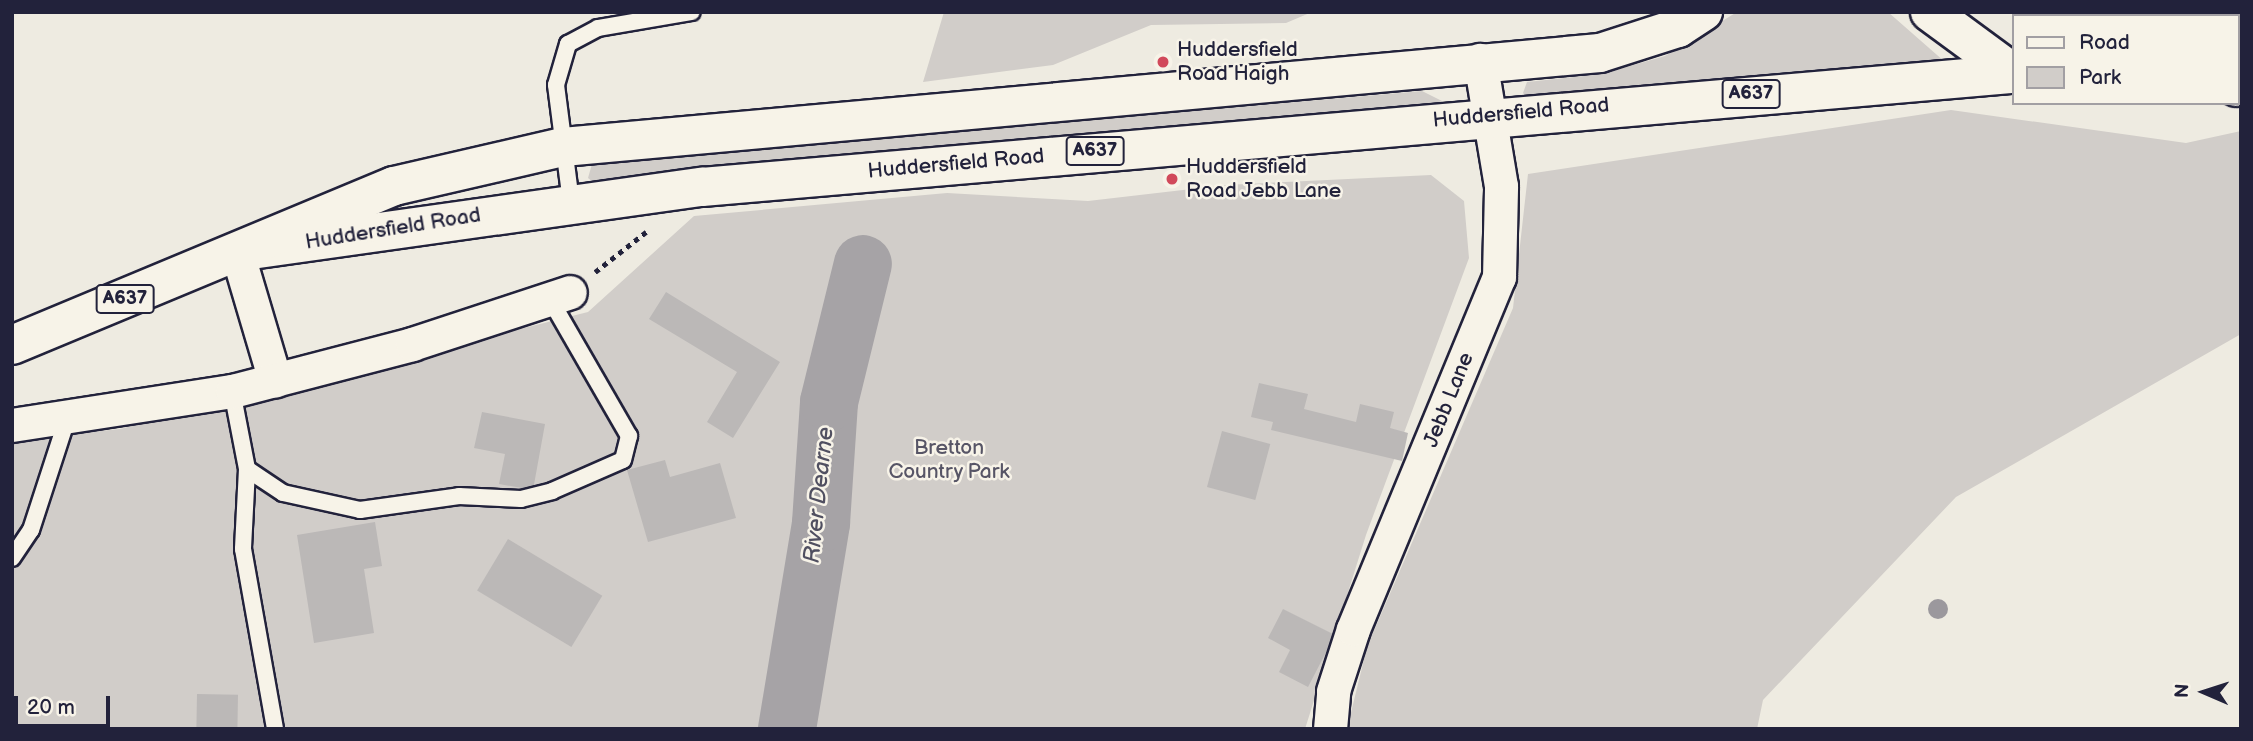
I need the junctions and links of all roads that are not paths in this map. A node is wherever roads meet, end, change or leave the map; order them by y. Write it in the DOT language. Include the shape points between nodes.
graph roads {
  1 [pos="692,12"];
  2 [pos="1703,12"];
  3 [pos="1930,12"];
  4 [pos="1480,60"];
  5 [pos="2011,72"];
  6 [pos="2011,73"];
  7 [pos="1488,116"];
  8 [pos="564,147"];
  9 [pos="571,202"];
  10 [pos="237,252"];
  11 [pos="560,296"];
  12 [pos="12,345"];
  13 [pos="275,380"];
  14 [pos="232,391"];
  15 [pos="68,416"];
  16 [pos="12,425"];
  17 [pos="247,469"];
  18 [pos="12,558"];
  19 [pos="275,729"];
  20 [pos="1330,729"];
  1 -- 8 [label="lane" via="598,28 568,44 557,71"];
  2 -- 4 [label="highway, Huddersfield Road" via="1678,28 1600,53"];
  3 -- 5 [label="highway"];
  4 -- 7 [label="street, Jebb Lane"];
  4 -- 8 [label="highway, Huddersfield Road"];
  6 -- 7 [label="highway, Huddersfield Road / A637"];
  7 -- 9 [label="highway, Huddersfield Road / A637"];
  7 -- 20 [label="street, Jebb Lane" via="1501,186 1499,277 1353,629 1333,691"];
  8 -- 9 [label="lane"];
  8 -- 10 [label="highway, Huddersfield Road" via="394,186"];
  9 -- 10 [label="highway, Huddersfield Road / A637"];
  10 -- 12 [label="highway, Huddersfield Road / A637"];
  10 -- 13 [label="street"];
  11 -- 13 [label="street"];
  11 -- 17 [label="lane" via="629,436 623,460 521,499 459,496 360,510 283,493"];
  13 -- 14 [label="street"];
  14 -- 15 [label="street"];
  14 -- 17 [label="lane"];
  15 -- 16 [label="street"];
  15 -- 18 [label="lane" via="32,530"];
  17 -- 19 [label="lane" via="243,549"];
}
